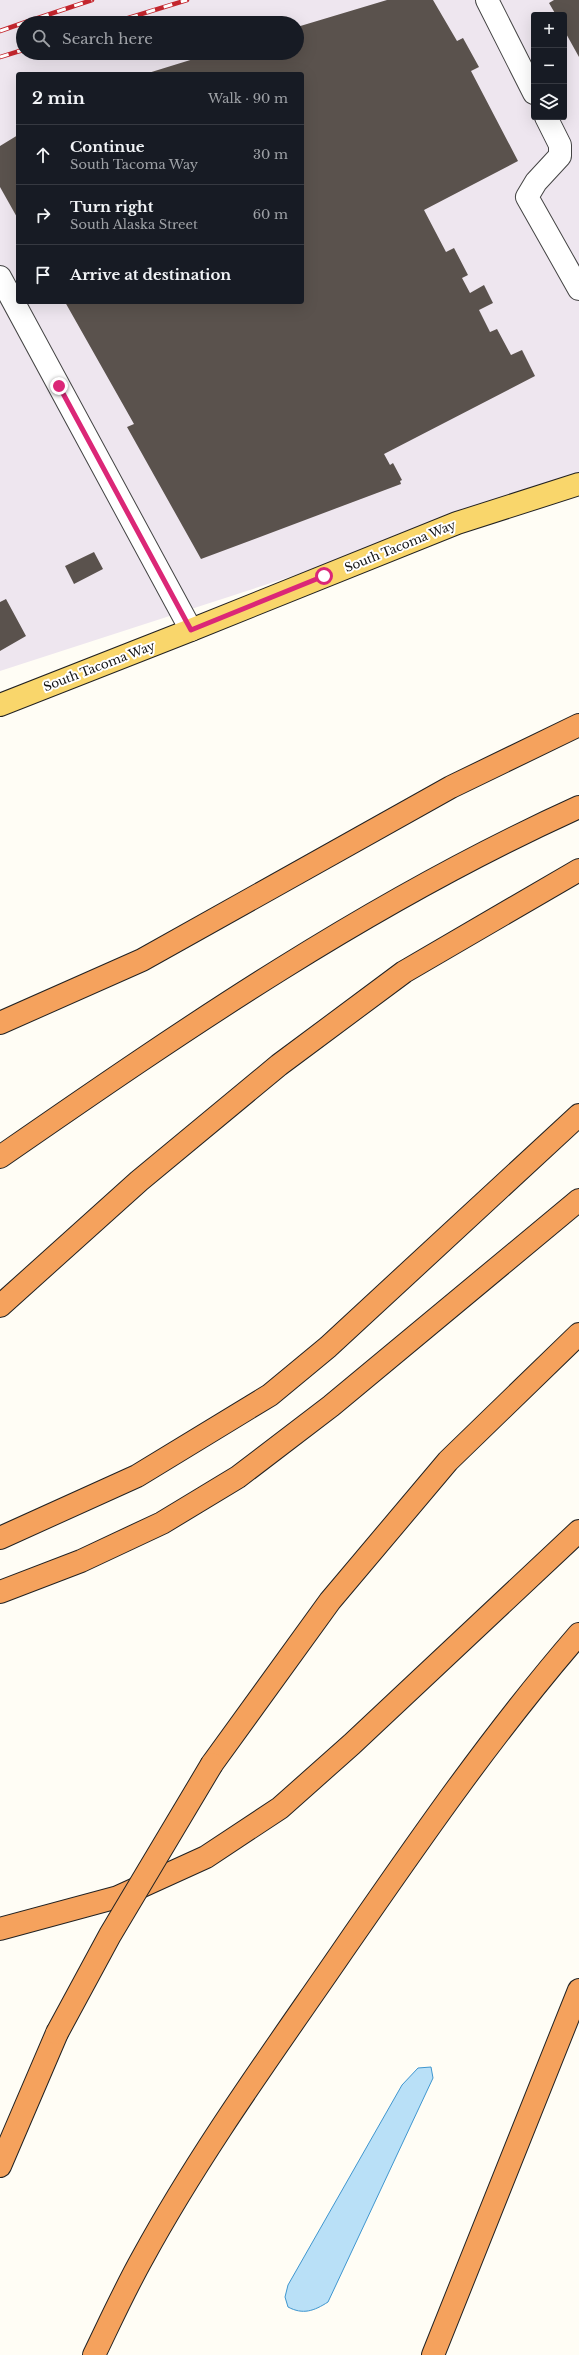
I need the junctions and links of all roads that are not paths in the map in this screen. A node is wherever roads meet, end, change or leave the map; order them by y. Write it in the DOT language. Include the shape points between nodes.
graph roads {
  1 [pos="487,0"];
  2 [pos="531,87"];
  3 [pos="548,120"];
  4 [pos="0,277"];
  5 [pos="579,288"];
  6 [pos="579,484"];
  7 [pos="191,630"];
  8 [pos="0,705"];
  9 [pos="579,725"];
  10 [pos="579,807"];
  11 [pos="579,870"];
  12 [pos="0,1023"];
  13 [pos="579,1115"];
  14 [pos="0,1157"];
  15 [pos="579,1200"];
  16 [pos="0,1306"];
  17 [pos="579,1334"];
  18 [pos="579,1531"];
  19 [pos="0,1538"];
  20 [pos="0,1592"];
  21 [pos="579,1634"];
  22 [pos="0,1930"];
  23 [pos="579,1990"];
  24 [pos="0,2166"];
  25 [pos="94,2355"];
  26 [pos="432,2355"];
  1 -- 2 [label="street"];
  3 -- 5 [label="street" via="560,145 560,156 536,182 527,197"];
  4 -- 7 [label="street"];
  6 -- 7 [label="main road, South Tacoma Way" via="457,522"];
  7 -- 8 [label="main road, South Tacoma Way"];
  9 -- 12 [label="highway" via="451,787 142,960"];
  10 -- 14 [label="highway" via="480,854 310,949 223,1004"];
  11 -- 16 [label="highway" via="404,972 279,1065 140,1180"];
  13 -- 19 [label="highway" via="334,1341 270,1395 137,1476"];
  15 -- 20 [label="highway" via="331,1406 238,1477 162,1523 81,1561"];
  17 -- 24 [label="highway, bridge" via="448,1461 330,1601 212,1764 110,1935 57,2033"];
  18 -- 22 [label="highway" via="280,1808 206,1857 118,1897"];
  21 -- 25 [label="highway" via="545,1673 434,1819 272,2052 210,2146 143,2257"];
  23 -- 26 [label="highway"];
}
